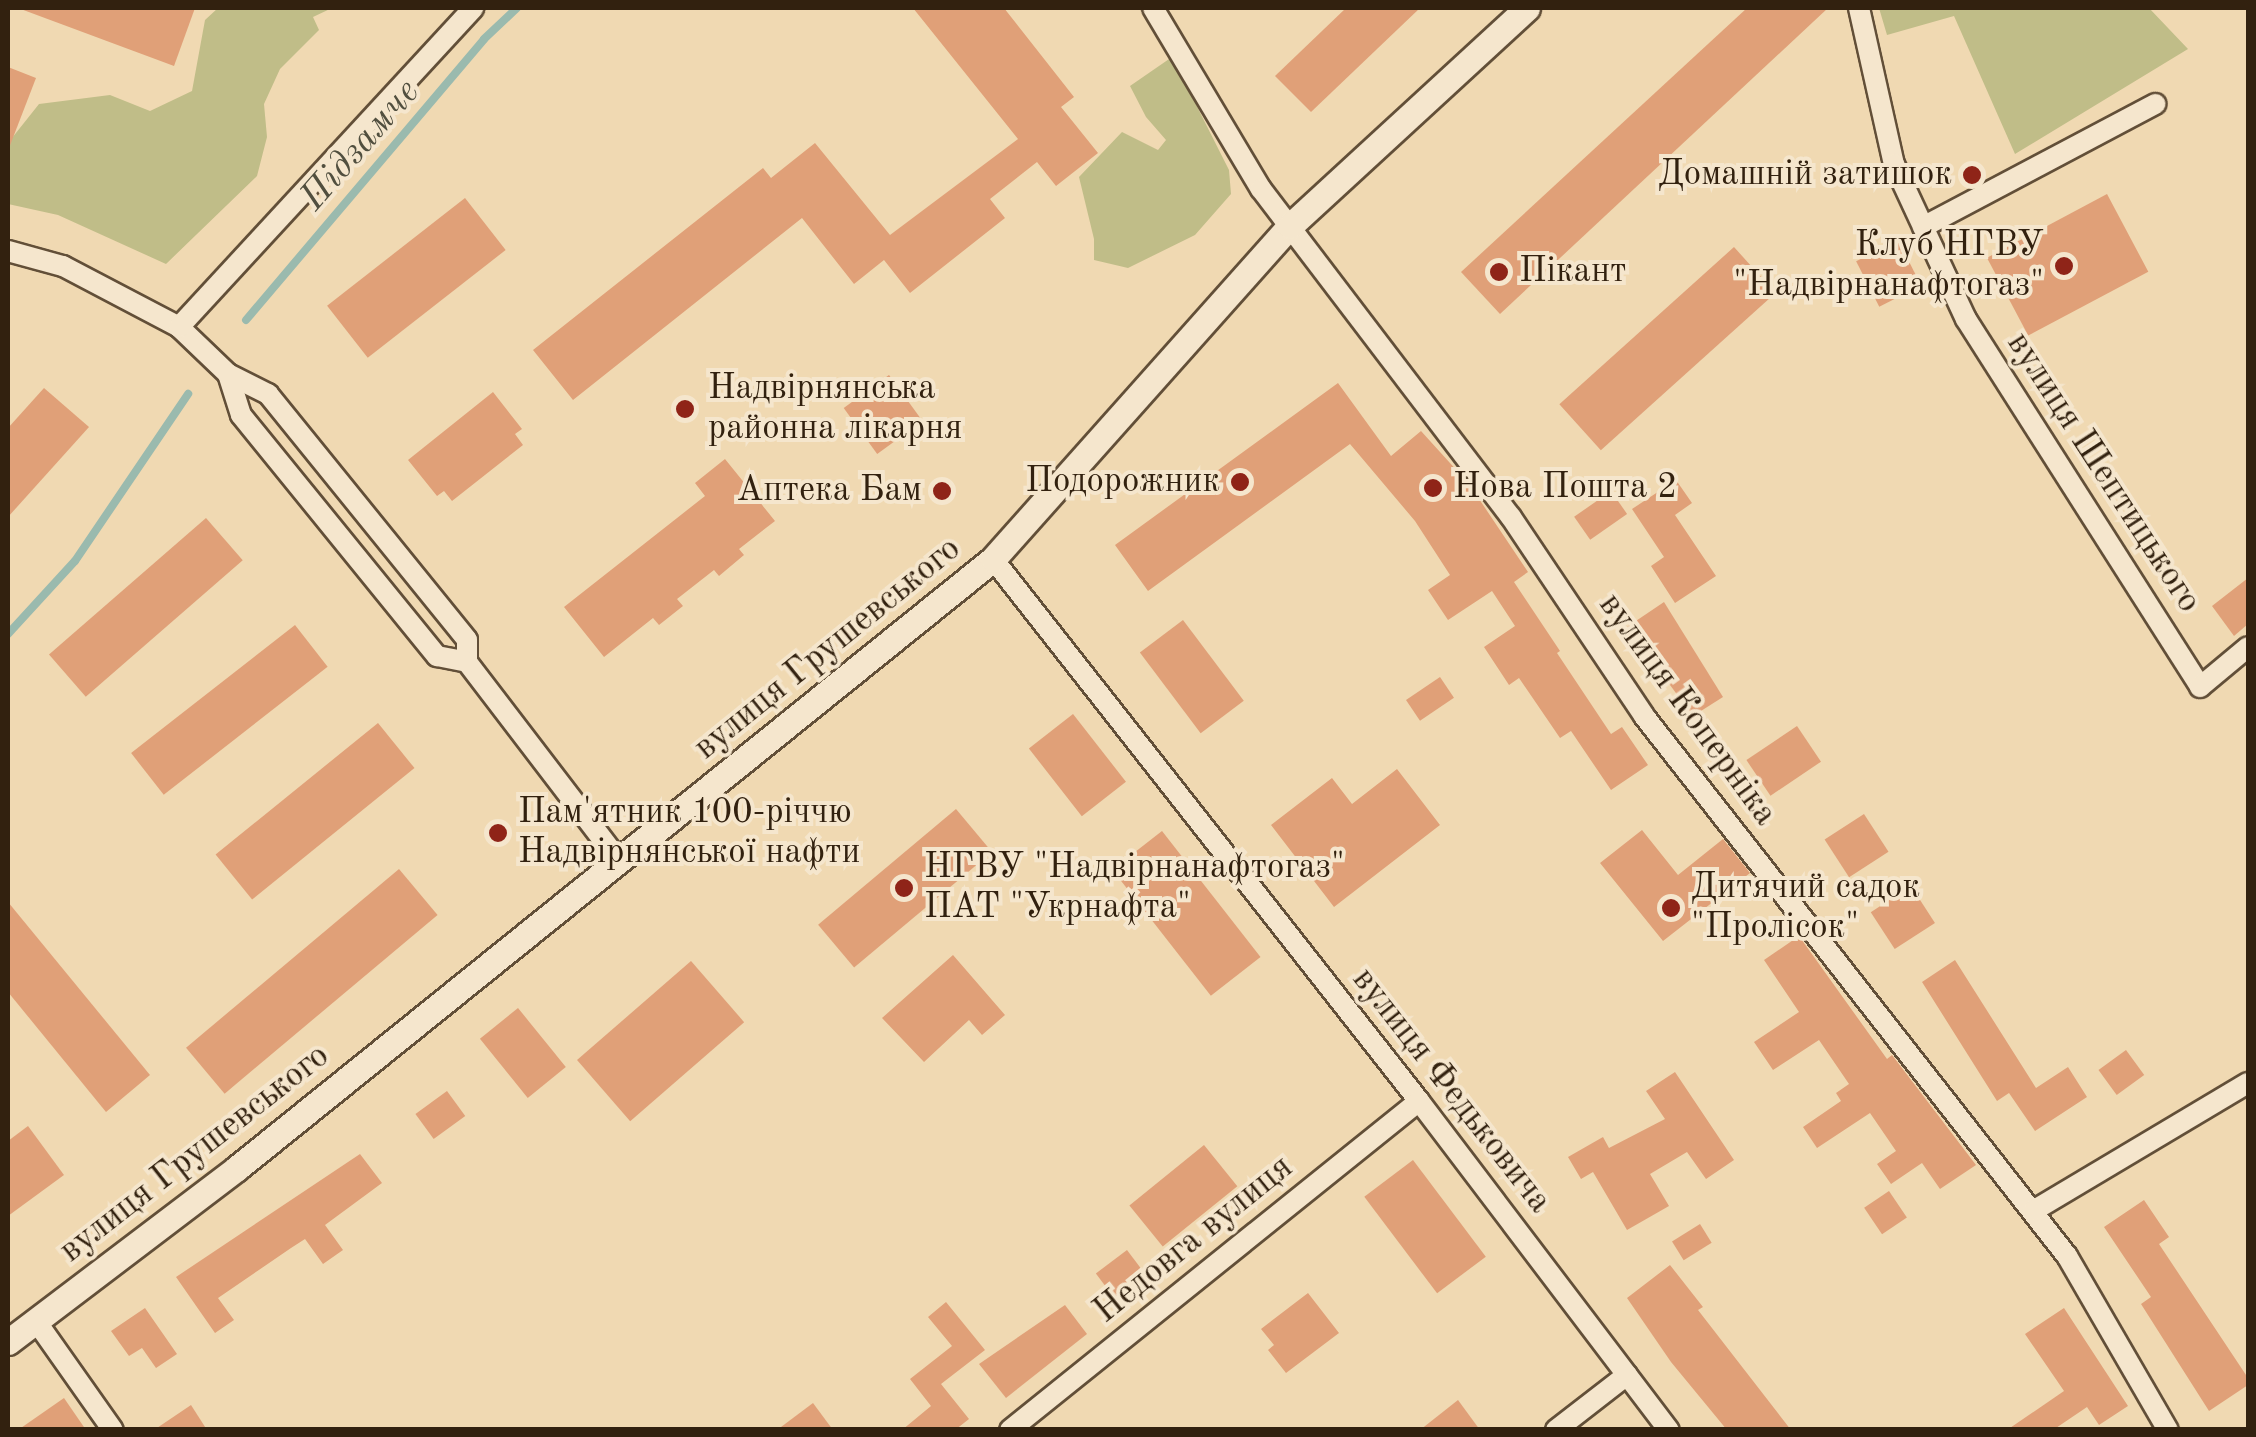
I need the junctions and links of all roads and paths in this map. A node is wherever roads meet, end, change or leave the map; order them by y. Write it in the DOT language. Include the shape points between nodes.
graph roads {
  1 [pos="473,8"];
  2 [pos="1153,8"];
  3 [pos="1527,8"];
  4 [pos="1859,8"];
  5 [pos="2155,104"];
  6 [pos="1290,226"];
  7 [pos="1923,226"];
  8 [pos="8,251"];
  9 [pos="180,327"];
  10 [pos="228,374"];
  11 [pos="993,559"];
  12 [pos="2248,648"];
  13 [pos="467,662"];
  14 [pos="620,862"];
  15 [pos="2248,1083"];
  16 [pos="1419,1101"];
  17 [pos="2033,1211"];
  18 [pos="36,1321"];
  19 [pos="8,1342"];
  20 [pos="1628,1375"];
  21 [pos="114,1430"];
  22 [pos="1010,1430"];
  23 [pos="1556,1430"];
  24 [pos="1669,1430"];
  25 [pos="2168,1430"];
  1 -- 9 [label="street"];
  2 -- 6 [label="street, вулиця Коперніка"];
  3 -- 6 [label="street, вулиця Грушевського"];
  4 -- 7 [label="street, вулиця Шептицького" via="1894,164"];
  5 -- 7 [label="street"];
  6 -- 11 [label="street, вулиця Грушевського"];
  6 -- 17 [label="street, вулиця Коперніка" via="1511,517 1644,716"];
  7 -- 12 [label="street, вулиця Шептицького" via="1966,319 2200,687"];
  8 -- 9 [label="street" via="63,266"];
  9 -- 10 [label="street"];
  10 -- 13 [label="street" via="268,394 467,640"];
  10 -- 13 [label="street" via="241,415 437,656"];
  11 -- 14 [label="street, вулиця Грушевського"];
  11 -- 16 [label="street, вулиця Федьковича"];
  13 -- 14 [label="street"];
  14 -- 18 [label="street, вулиця Грушевського"];
  15 -- 17 [label="street"];
  16 -- 20 [label="street, вулиця Федьковича"];
  16 -- 22 [label="street, Недовга вулиця"];
  17 -- 25 [label="street, вулиця Коперніка" via="2067,1256"];
  18 -- 19 [label="street, вулиця Грушевського"];
  18 -- 21 [label="street"];
  20 -- 23 [label="street"];
  20 -- 24 [label="street, вулиця Федьковича"];
}
